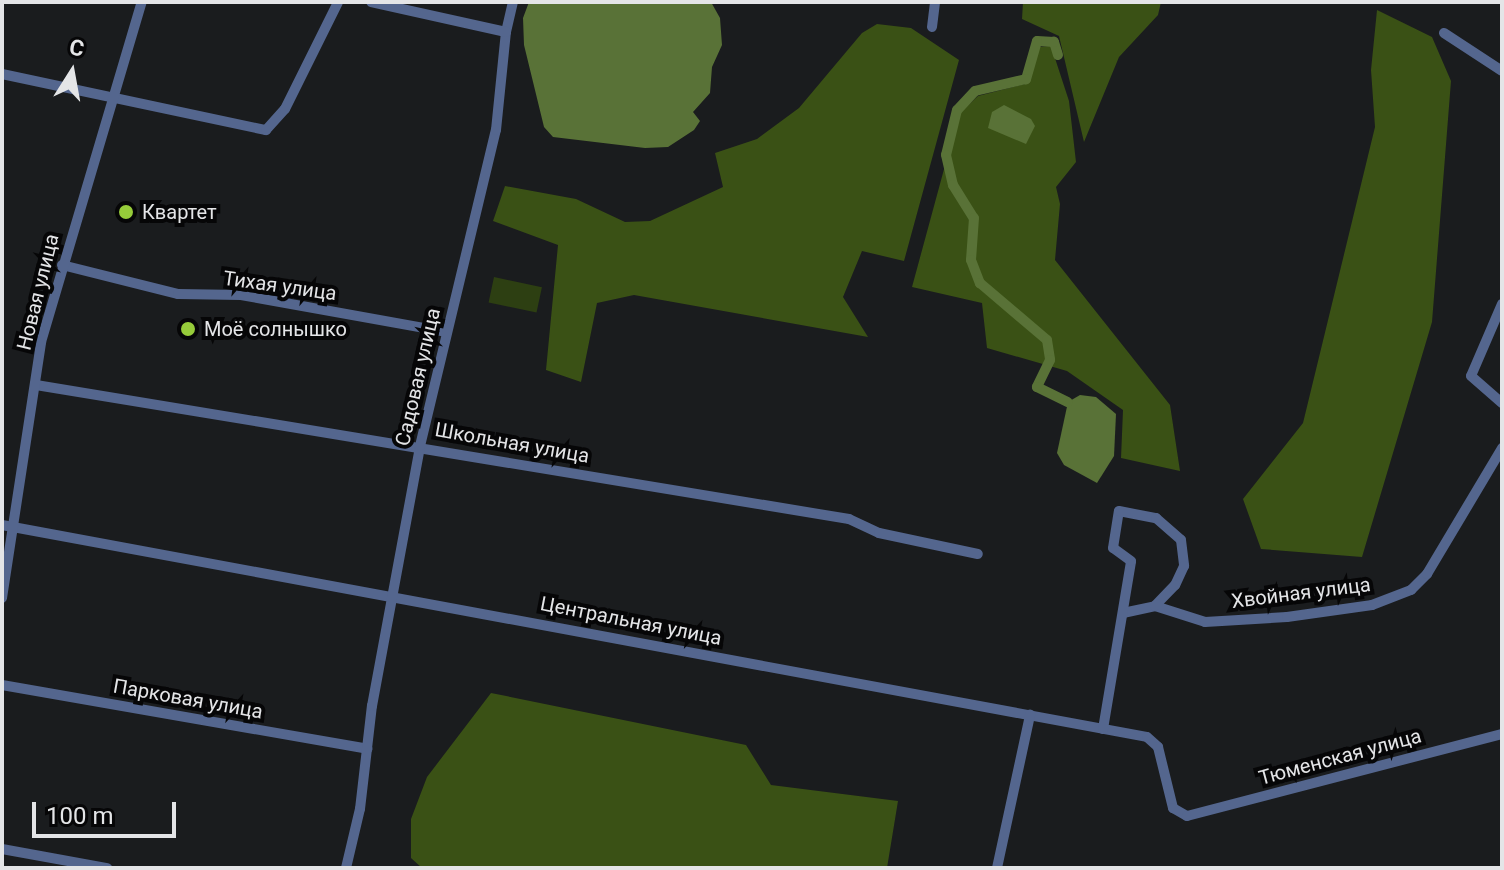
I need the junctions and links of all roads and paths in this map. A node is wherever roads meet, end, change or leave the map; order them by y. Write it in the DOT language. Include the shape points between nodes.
graph roads {
  1 [pos="142,2"];
  2 [pos="338,2"];
  3 [pos="371,2"];
  4 [pos="513,2"];
  5 [pos="935,2"];
  6 [pos="932,27"];
  7 [pos="506,32"];
  8 [pos="1444,33"];
  9 [pos="1502,71"];
  10 [pos="2,74"];
  11 [pos="113,99"];
  12 [pos="62,265"];
  13 [pos="1502,304"];
  14 [pos="446,332"];
  15 [pos="36,385"];
  16 [pos="1502,403"];
  17 [pos="420,446"];
  18 [pos="1502,448"];
  19 [pos="2,525"];
  20 [pos="14,528"];
  21 [pos="978,554"];
  22 [pos="396,594"];
  23 [pos="2,598"];
  24 [pos="1155,606"];
  25 [pos="1123,613"];
  26 [pos="2,685"];
  27 [pos="1030,715"];
  28 [pos="1103,729"];
  29 [pos="1502,734"];
  30 [pos="367,749"];
  31 [pos="1187,816"];
  32 [pos="2,849"];
  33 [pos="107,868"];
  34 [pos="346,868"];
  35 [pos="997,868"];
  1 -- 11 [label="street, Новая улица"];
  2 -- 11 [label="street" via="271,128 258,130"];
  3 -- 7 [label="street"];
  4 -- 7 [label="street, Садовая улица"];
  5 -- 6 [label="street"];
  7 -- 14 [label="street, Садовая улица" via="496,130"];
  8 -- 9 [label="street"];
  10 -- 11 [label="street"];
  11 -- 12 [label="street, Новая улица"];
  12 -- 14 [label="street, Тихая улица" via="178,294 241,295"];
  12 -- 15 [label="street, Новая улица" via="41,342"];
  13 -- 16 [label="street" via="1471,376"];
  14 -- 17 [label="street, Садовая улица"];
  15 -- 17 [label="street, Школьная улица"];
  15 -- 20 [label="street, Новая улица"];
  17 -- 21 [label="street, Школьная улица" via="849,519 879,533"];
  17 -- 22 [label="street, Садовая улица"];
  18 -- 24 [label="street, Хвойная улица" via="1427,574 1411,590 1372,605 1273,618 1205,622"];
  19 -- 20 [label="street, Центральная улица"];
  20 -- 22 [label="street, Центральная улица"];
  20 -- 23 [label="street, Новая улица"];
  22 -- 27 [label="street, Центральная улица"];
  22 -- 30 [label="street, Садовая улица"];
  24 -- 25 [label="street"];
  24 -- 25 [label="street" via="1184,566 1181,540 1156,518 1119,511 1113,548 1131,561"];
  25 -- 28 [label="street"];
  26 -- 30 [label="street, Парковая улица"];
  27 -- 28 [label="street, Центральная улица"];
  27 -- 35 [label="street"];
  28 -- 31 [label="street, Центральная улица" via="1153,741 1173,808"];
  29 -- 31 [label="street, Тюменская улица"];
  30 -- 34 [label="street, Садовая улица"];
  32 -- 33 [label="street"];
}
